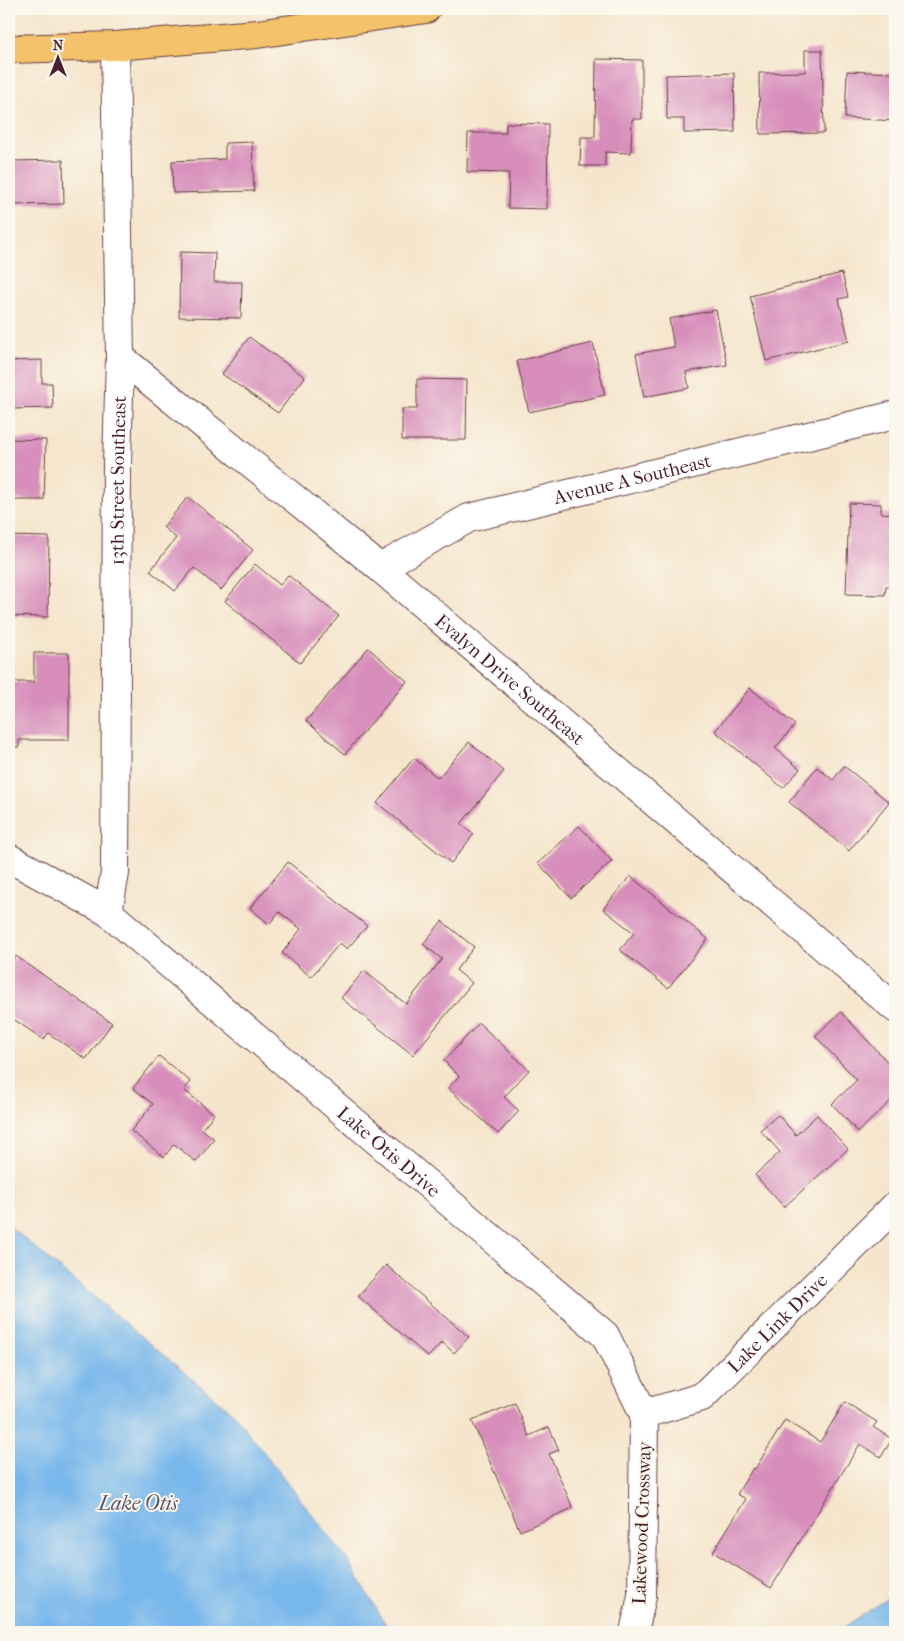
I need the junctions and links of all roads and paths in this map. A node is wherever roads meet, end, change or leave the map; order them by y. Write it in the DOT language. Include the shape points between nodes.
graph roads {
  1 [pos="426,9"];
  2 [pos="115,46"];
  3 [pos="9,49"];
  4 [pos="120,358"];
  5 [pos="895,415"];
  6 [pos="380,568"];
  7 [pos="9,858"];
  8 [pos="108,912"];
  9 [pos="895,1008"];
  10 [pos="895,1206"];
  11 [pos="644,1414"];
  12 [pos="634,1632"];
  1 -- 2 [label="main road" via="257,34"];
  2 -- 3 [label="main road"];
  2 -- 4 [label="street, 13th Street Southeast"];
  4 -- 6 [label="street, Evalyn Drive Southeast"];
  4 -- 8 [label="street, 13th Street Southeast" via="115,873"];
  5 -- 6 [label="street, Avenue A Southeast" via="469,518"];
  6 -- 9 [label="street, Evalyn Drive Southeast"];
  7 -- 8 [label="street, Lake Otis Drive"];
  8 -- 11 [label="street, Lake Otis Drive" via="604,1335"];
  10 -- 11 [label="street, Lake Link Drive" via="702,1397"];
  11 -- 12 [label="street, Lakewood Crossway" via="642,1596"];
}
